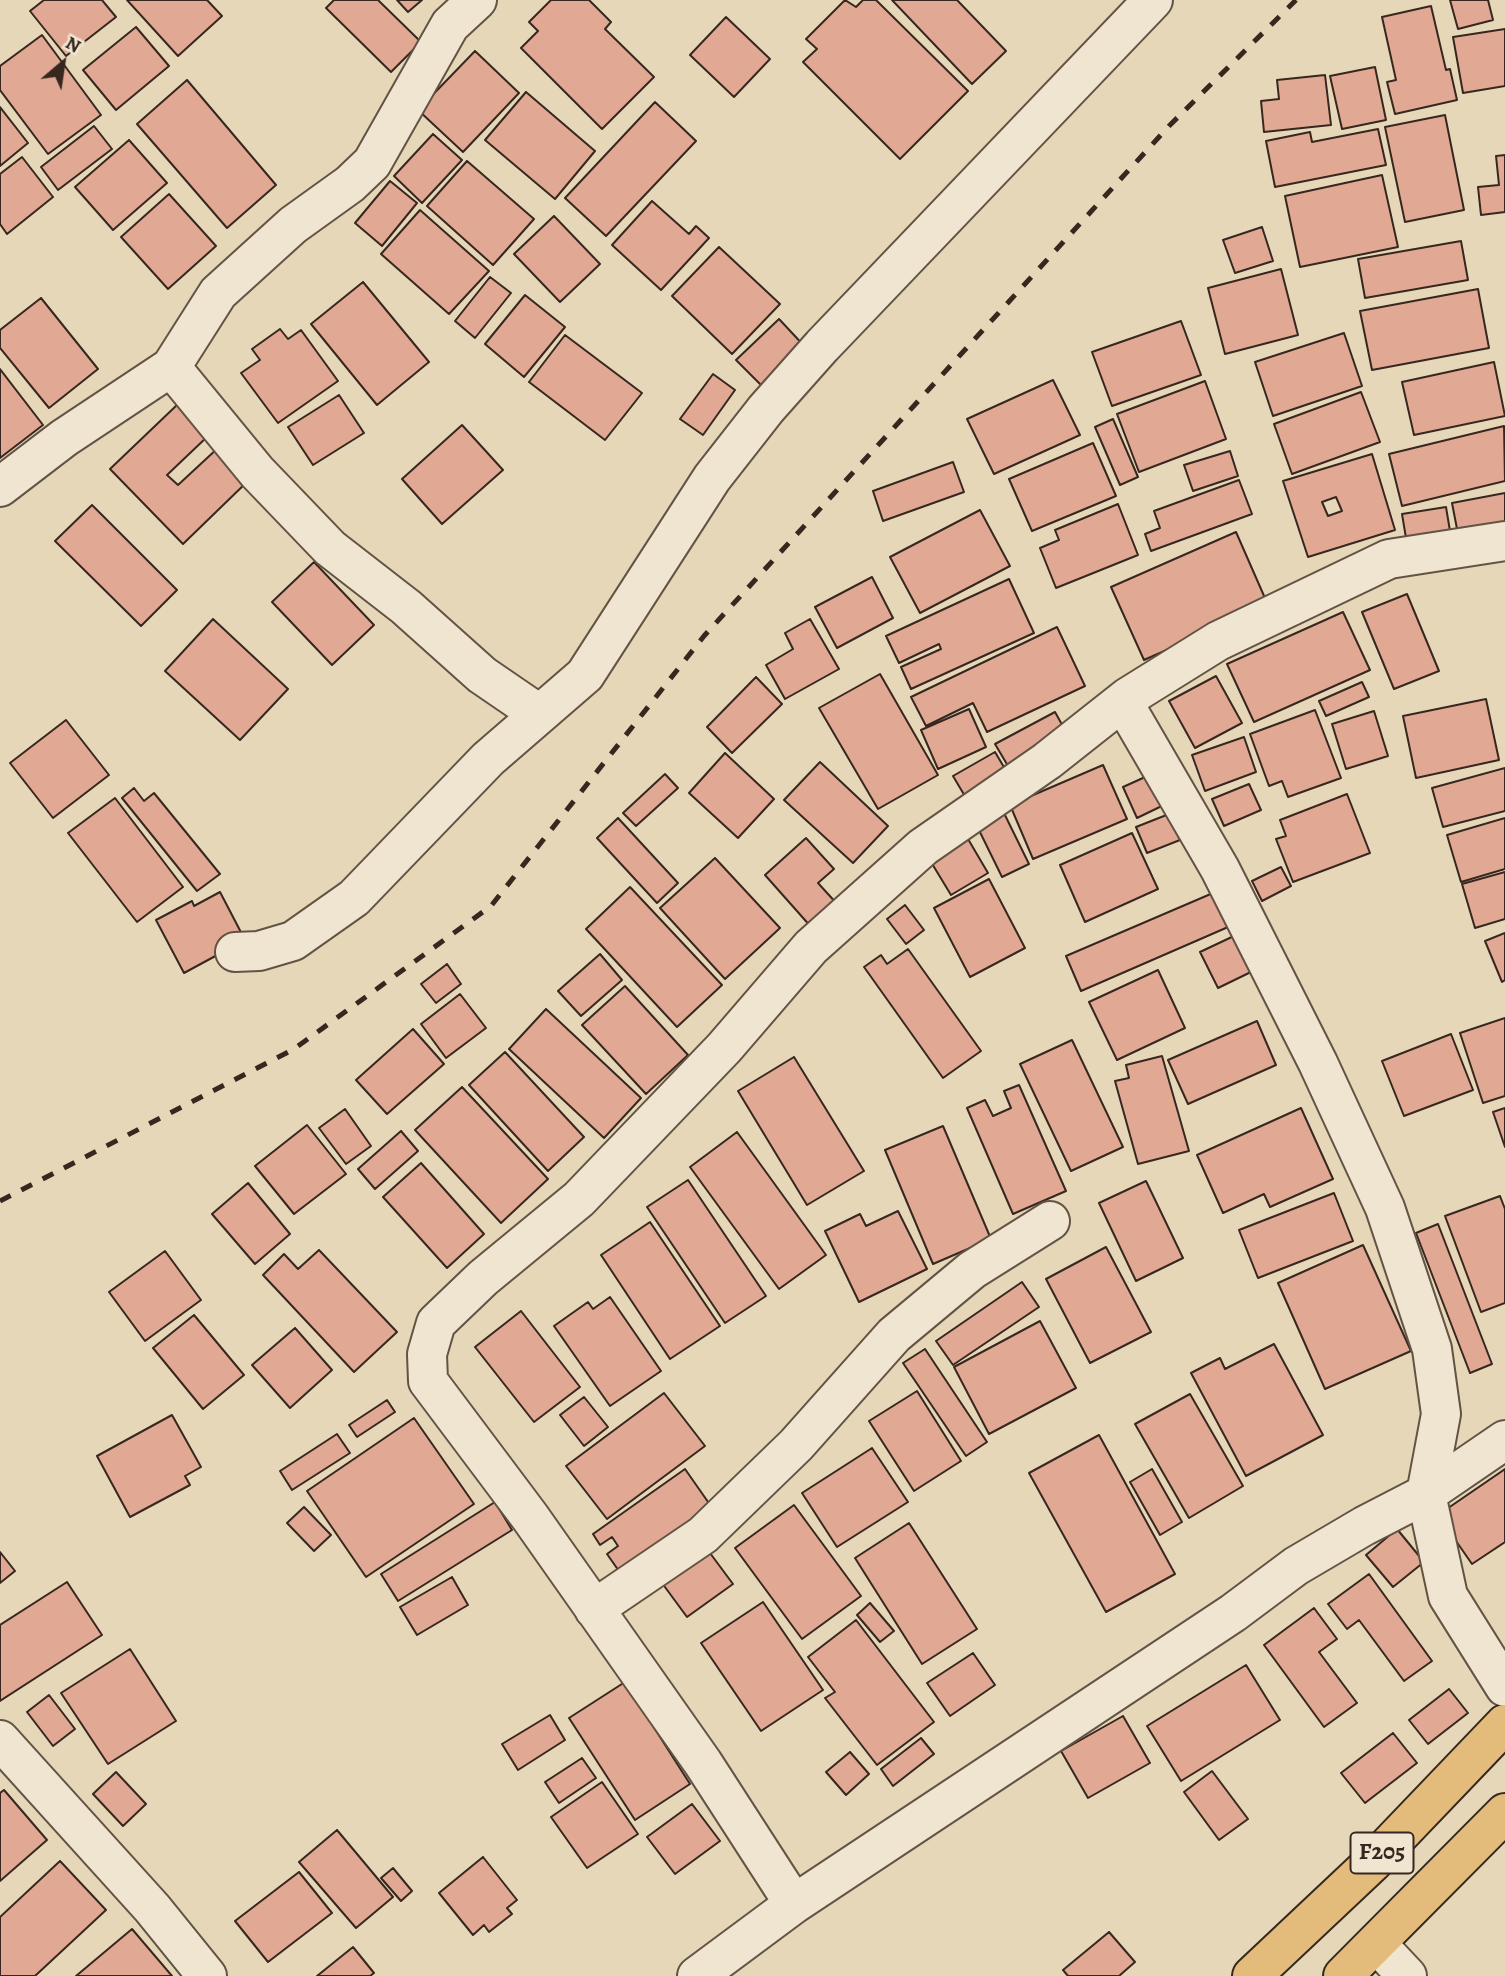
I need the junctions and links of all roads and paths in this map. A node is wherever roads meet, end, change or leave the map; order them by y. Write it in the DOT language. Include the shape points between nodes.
graph roads {
  1 [pos="477,0"];
  2 [pos="1153,0"];
  3 [pos="172,367"];
  4 [pos="0,487"];
  5 [pos="1505,541"];
  6 [pos="1123,702"];
  7 [pos="539,714"];
  8 [pos="234,952"];
  9 [pos="1050,1221"];
  10 [pos="1505,1440"];
  11 [pos="1426,1494"];
  12 [pos="594,1609"];
  13 [pos="1505,1687"];
  14 [pos="1505,1724"];
  15 [pos="0,1740"];
  16 [pos="1505,1813"];
  17 [pos="794,1904"];
  18 [pos="1377,1944"];
  19 [pos="207,1976"];
  20 [pos="697,1976"];
  21 [pos="1252,1976"];
  22 [pos="1343,1976"];
  23 [pos="1406,1976"];
  1 -- 3 [label="street" via="450,25 372,163 218,293"];
  2 -- 7 [label="street" via="766,409 712,478 585,675"];
  3 -- 4 [label="street" via="64,438"];
  3 -- 7 [label="street" via="257,471 331,548 482,675"];
  5 -- 6 [label="street" via="1390,559 1219,641"];
  6 -- 11 [label="street" via="1220,869 1385,1209 1434,1362 1441,1414"];
  6 -- 12 [label="street" via="923,847 811,947 724,1048 579,1199 436,1323 427,1354 428,1381"];
  7 -- 8 [label="street" via="488,759 354,898 293,941 259,951"];
  9 -- 12 [label="street" via="972,1270 894,1335 796,1445 703,1535"];
  10 -- 11 [label="street"];
  11 -- 13 [label="street" via="1448,1596"];
  11 -- 17 [label="street" via="1296,1566 1233,1613"];
  12 -- 17 [label="street" via="703,1763"];
  14 -- 21 [label="main road, F205" via="1372,1863"];
  15 -- 19 [label="street"];
  16 -- 18 [label="main road, F205"];
  17 -- 20 [label="street"];
  18 -- 22 [label="main road, F205"];
  18 -- 23 [label="street"];
}
